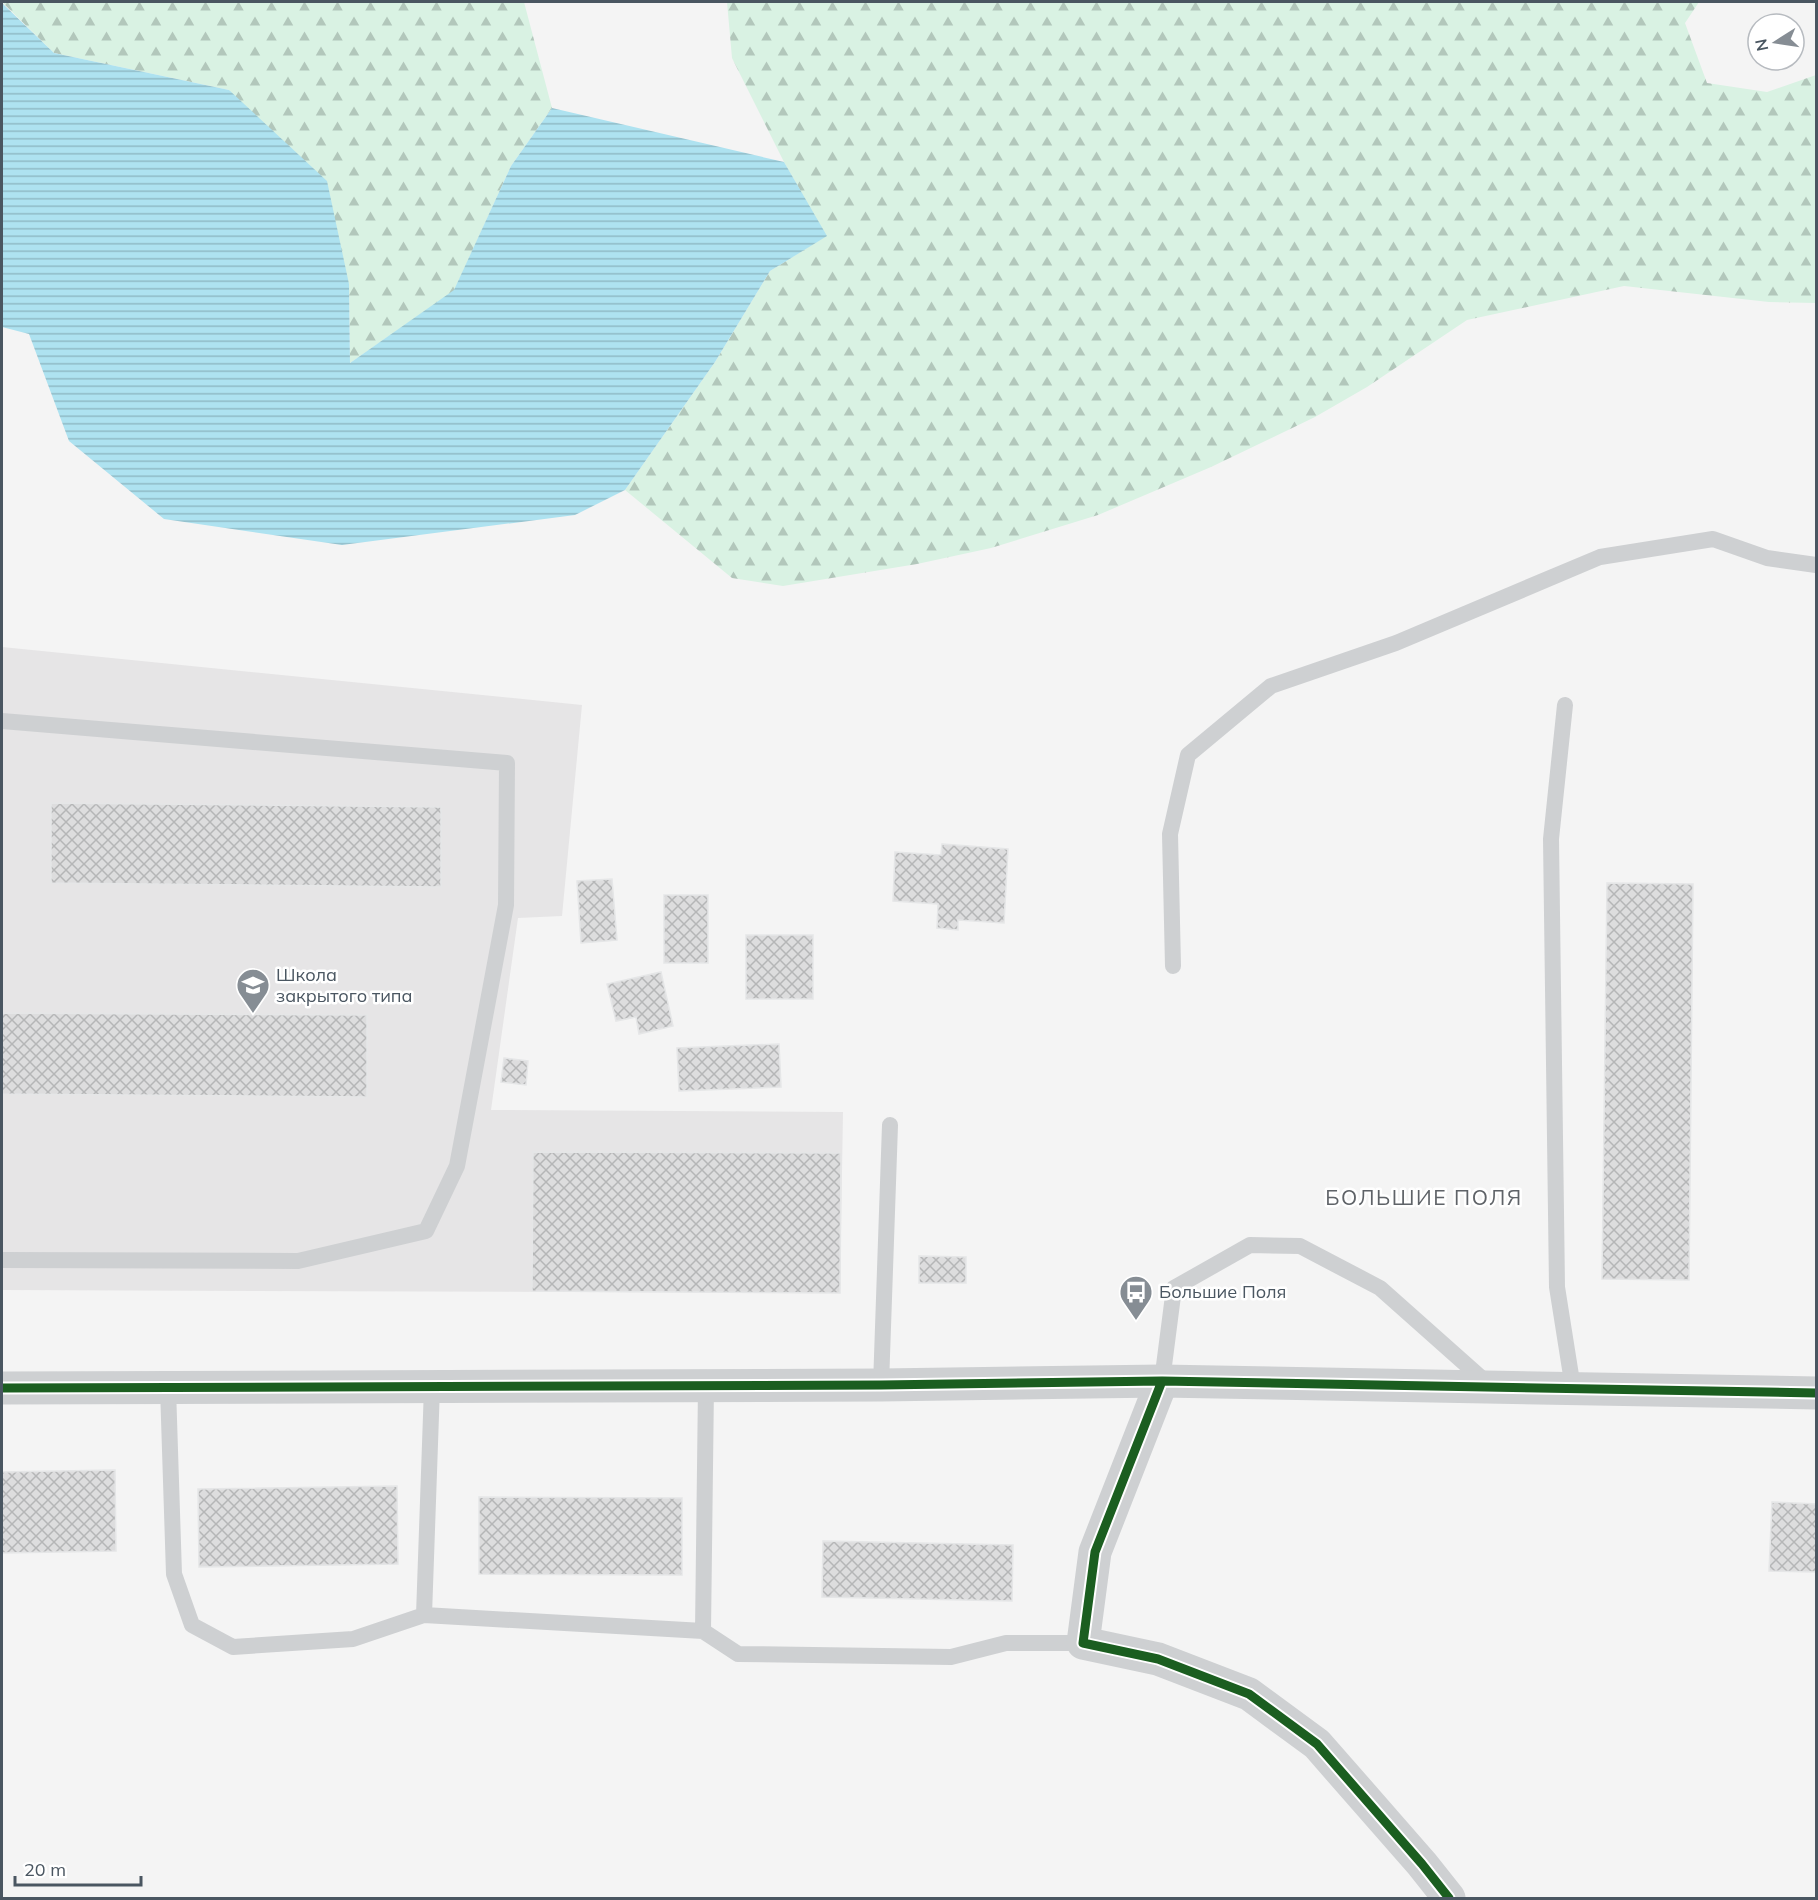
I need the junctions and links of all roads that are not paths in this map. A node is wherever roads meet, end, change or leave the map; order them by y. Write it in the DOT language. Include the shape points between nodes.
graph roads {
  1 [pos="1816,565"];
  2 [pos="1564,705"];
  3 [pos="2,722"];
  4 [pos="1173,966"];
  5 [pos="890,1125"];
  6 [pos="2,1260"];
  7 [pos="1162,1381"];
  8 [pos="881,1385"];
  9 [pos="706,1386"];
  10 [pos="1491,1386"];
  11 [pos="432,1387"];
  12 [pos="2,1388"];
  13 [pos="168,1388"];
  14 [pos="1573,1388"];
  15 [pos="1816,1393"];
  16 [pos="424,1615"];
  17 [pos="703,1630"];
  18 [pos="1083,1642"];
  19 [pos="1449,1899"];
  1 -- 4 [label="lane" via="1767,558 1713,539 1600,557 1395,643 1271,686 1188,754 1170,834"];
  2 -- 14 [label="lane" via="1551,839 1557,1287"];
  3 -- 6 [label="lane" via="507,763 506,905 458,1166 426,1231 298,1261"];
  5 -- 8 [label="lane"];
  7 -- 8 [label="street"];
  7 -- 10 [label="street"];
  7 -- 10 [label="lane" via="1174,1288 1250,1245 1300,1245 1380,1288"];
  7 -- 18 [label="street" via="1095,1552"];
  8 -- 9 [label="street"];
  9 -- 11 [label="street"];
  9 -- 17 [label="lane"];
  10 -- 14 [label="street"];
  11 -- 13 [label="street"];
  11 -- 16 [label="lane"];
  12 -- 13 [label="street"];
  13 -- 16 [label="lane" via="174,1574 192,1625 233,1647 353,1639"];
  14 -- 15 [label="street"];
  16 -- 17 [label="lane"];
  17 -- 18 [label="lane" via="738,1654 951,1657 1006,1643"];
  18 -- 19 [label="street" via="1158,1659 1249,1694 1317,1744"];
}
